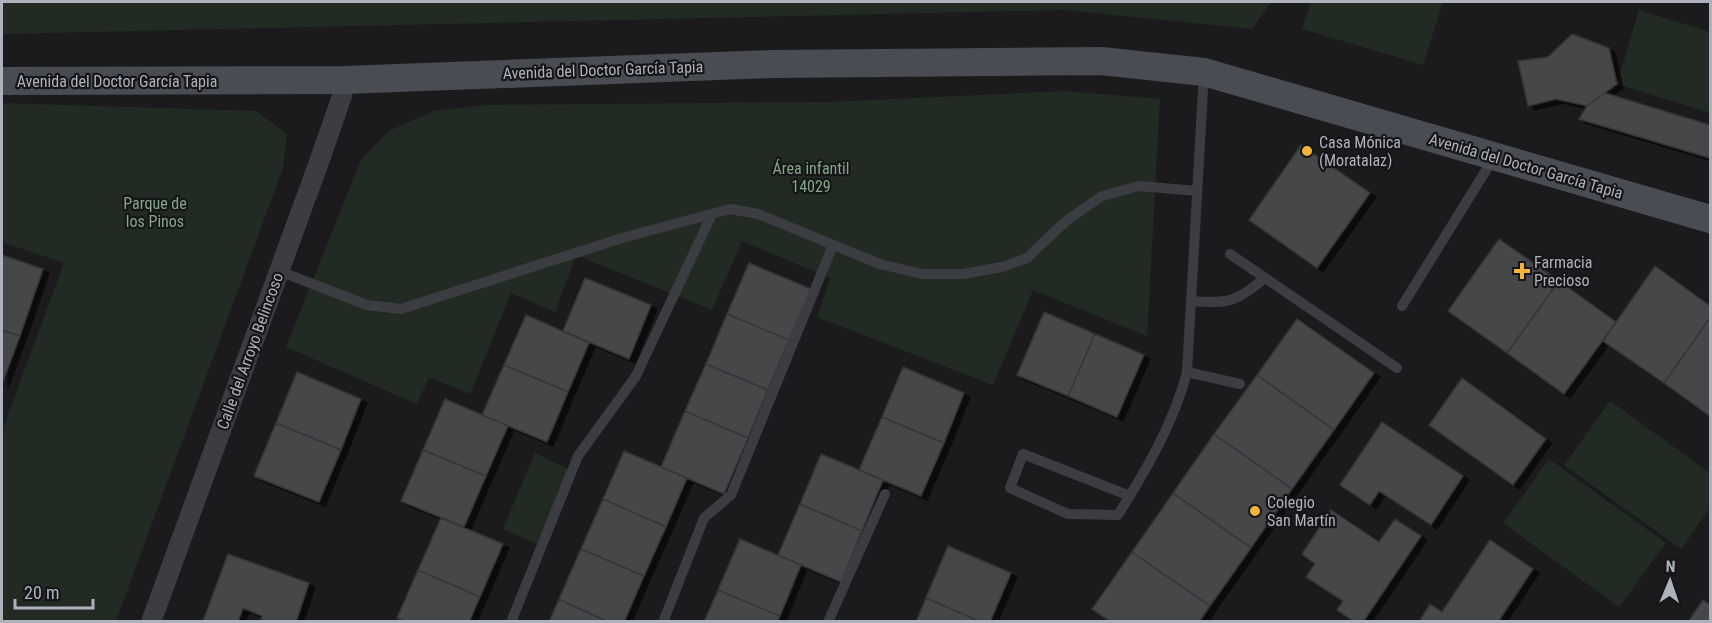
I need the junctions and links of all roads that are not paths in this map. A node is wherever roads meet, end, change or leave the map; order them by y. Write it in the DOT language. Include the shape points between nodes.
graph roads {
  1 [pos="1204,72"];
  2 [pos="344,80"];
  3 [pos="2,81"];
  4 [pos="1495,156"];
  5 [pos="1197,191"];
  6 [pos="712,214"];
  7 [pos="1710,219"];
  8 [pos="833,245"];
  9 [pos="1230,254"];
  10 [pos="279,271"];
  11 [pos="1265,278"];
  12 [pos="1191,301"];
  13 [pos="1402,306"];
  14 [pos="1397,368"];
  15 [pos="1187,372"];
  16 [pos="1240,384"];
  17 [pos="885,494"];
  18 [pos="1130,496"];
  19 [pos="151,621"];
  20 [pos="511,621"];
  21 [pos="663,621"];
  22 [pos="828,621"];
  1 -- 2 [label="street, Avenida del Doctor García Tapia" via="1101,61 773,64"];
  1 -- 4 [label="street, Avenida del Doctor García Tapia"];
  1 -- 5 [label="lane"];
  2 -- 3 [label="street, Avenida del Doctor García Tapia"];
  2 -- 10 [label="street, Calle del Arroyo Belincoso" via="342,96"];
  4 -- 7 [label="street, Avenida del Doctor García Tapia"];
  4 -- 13 [label="lane"];
  5 -- 8 [label="lane" via="1139,186 1102,196 1066,221 1027,258 963,274 922,274 880,264"];
  5 -- 12 [label="lane"];
  6 -- 8 [label="lane" via="730,209 758,214"];
  6 -- 10 [label="lane" via="622,238 400,309 367,305"];
  6 -- 20 [label="lane" via="636,376 578,456"];
  8 -- 21 [label="lane" via="731,495 704,518"];
  9 -- 11 [label="lane"];
  10 -- 19 [label="street, Calle del Arroyo Belincoso"];
  11 -- 12 [label="lane" via="1238,300"];
  11 -- 14 [label="lane"];
  12 -- 15 [label="lane"];
  15 -- 16 [label="lane"];
  15 -- 18 [label="lane" via="1179,406"];
  17 -- 22 [label="lane"];
  18 -- 18 [label="lane" via="1118,515 1068,514 1010,488 1023,454"];
}
